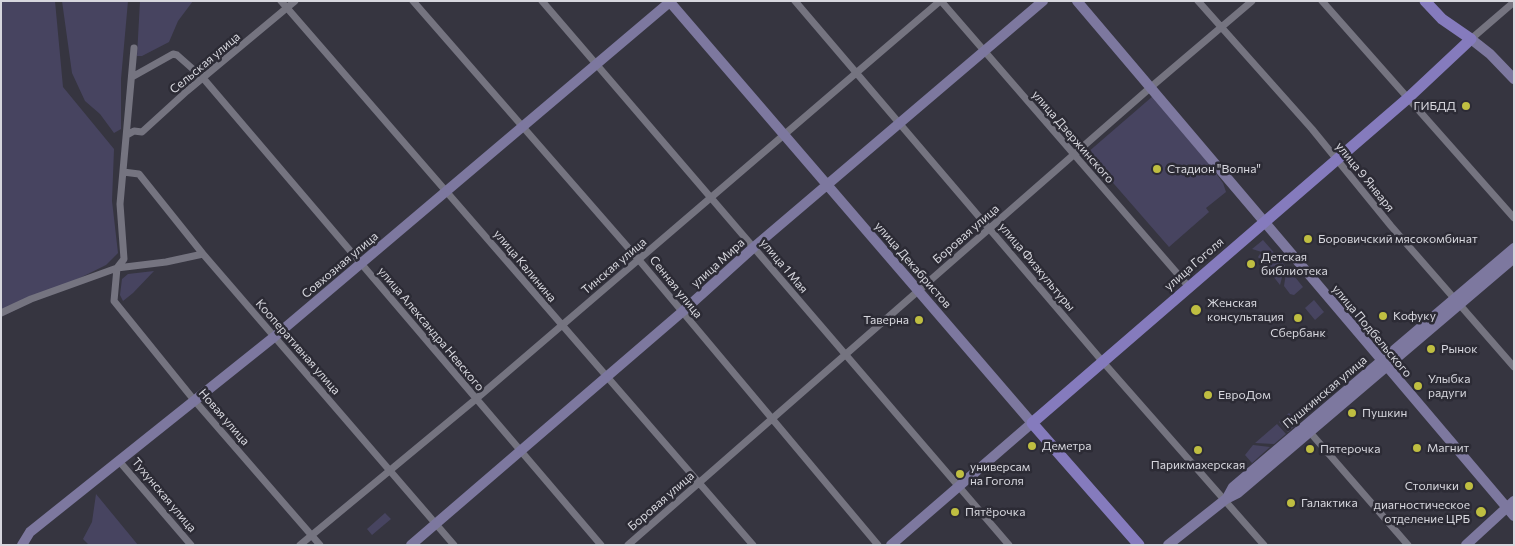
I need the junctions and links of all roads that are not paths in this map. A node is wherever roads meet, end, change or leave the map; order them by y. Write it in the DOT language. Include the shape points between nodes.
graph roads {
  1 [pos="281,1"];
  2 [pos="295,1"];
  3 [pos="413,1"];
  4 [pos="542,1"];
  5 [pos="795,1"];
  6 [pos="941,1"];
  7 [pos="1043,1"];
  8 [pos="1077,1"];
  9 [pos="1198,1"];
  10 [pos="1252,1"];
  11 [pos="1322,1"];
  12 [pos="1425,1"];
  13 [pos="670,2"];
  14 [pos="1514,2"];
  15 [pos="288,8"];
  16 [pos="1221,28"];
  17 [pos="1471,39"];
  18 [pos="134,48"];
  19 [pos="984,51"];
  20 [pos="596,63"];
  21 [pos="858,73"];
  22 [pos="132,77"];
  23 [pos="204,78"];
  24 [pos="1514,79"];
  25 [pos="1151,87"];
  26 [pos="1407,99"];
  27 [pos="902,124"];
  28 [pos="521,127"];
  29 [pos="127,134"];
  30 [pos="783,135"];
  31 [pos="1074,155"];
  32 [pos="1337,160"];
  33 [pos="123,172"];
  34 [pos="827,185"];
  35 [pos="446,192"];
  36 [pos="711,198"];
  37 [pos="1514,218"];
  38 [pos="1263,222"];
  39 [pos="991,229"];
  40 [pos="754,247"];
  41 [pos="1514,248"];
  42 [pos="203,254"];
  43 [pos="1514,258"];
  44 [pos="124,259"];
  45 [pos="639,260"];
  46 [pos="361,264"];
  47 [pos="130,266"];
  48 [pos="117,268"];
  49 [pos="1189,287"];
  50 [pos="917,291"];
  51 [pos="1458,301"];
  52 [pos="682,312"];
  53 [pos="1,313"];
  54 [pos="560,325"];
  55 [pos="274,338"];
  56 [pos="844,355"];
  57 [pos="1102,362"];
  58 [pos="1384,364"];
  59 [pos="1514,367"];
  60 [pos="606,377"];
  61 [pos="476,399"];
  62 [pos="194,400"];
  63 [pos="770,418"];
  64 [pos="1032,424"];
  65 [pos="1307,429"];
  66 [pos="519,450"];
  67 [pos="120,460"];
  68 [pos="390,470"];
  69 [pos="700,482"];
  70 [pos="960,487"];
  71 [pos="1226,500"];
  72 [pos="1511,508"];
  73 [pos="436,523"];
  74 [pos="312,535"];
  75 [pos="22,545"];
  76 [pos="191,545"];
  77 [pos="300,545"];
  78 [pos="320,545"];
  79 [pos="411,545"];
  80 [pos="454,545"];
  81 [pos="601,545"];
  82 [pos="628,545"];
  83 [pos="752,545"];
  84 [pos="878,545"];
  85 [pos="891,545"];
  86 [pos="1009,545"];
  87 [pos="1139,545"];
  88 [pos="1168,545"];
  89 [pos="1264,545"];
  90 [pos="1408,545"];
  91 [pos="1466,545"];
  1 -- 15 [label="street, улица Калинина"];
  2 -- 15 [label="street, Сельская улица"];
  3 -- 28 [label="street, Сенная улица"];
  4 -- 20 [label="street, улица 1 Мая"];
  5 -- 21 [label="street, улица Физкультуры"];
  6 -- 19 [label="street, улица Дзержинского"];
  6 -- 21 [label="street, Тинская улица"];
  7 -- 19 [label="main road, улица Мира"];
  8 -- 25 [label="main road, улица Подбельского"];
  9 -- 16 [label="street, улица 9 Января"];
  10 -- 16 [label="street, Боровая улица"];
  11 -- 26 [label="street"];
  12 -- 17 [label="main road" via="1442,19"];
  13 -- 20 [label="main road, Совхозная улица"];
  13 -- 30 [label="main road, улица Декабристов"];
  14 -- 17 [label="street, улица Гоголя"];
  15 -- 23 [label="street, Сельская улица"];
  15 -- 35 [label="street, улица Калинина"];
  16 -- 25 [label="street, Боровая улица"];
  16 -- 32 [label="street, улица 9 Января"];
  17 -- 24 [label="main road"];
  17 -- 26 [label="main road, улица Гоголя"];
  18 -- 22 [label="street"];
  19 -- 27 [label="main road, улица Мира"];
  19 -- 31 [label="street, улица Дзержинского"];
  20 -- 28 [label="main road, Совхозная улица"];
  20 -- 36 [label="street, улица 1 Мая"];
  21 -- 27 [label="street, улица Физкультуры"];
  21 -- 30 [label="street, Тинская улица"];
  22 -- 23 [label="street, улица Александра Невского" via="173,54"];
  22 -- 29 [label="street"];
  23 -- 29 [label="street, Сельская улица" via="142,132"];
  23 -- 46 [label="street, улица Александра Невского"];
  25 -- 31 [label="street, Боровая улица"];
  25 -- 38 [label="main road, улица Подбельского"];
  26 -- 32 [label="main road, улица Гоголя"];
  26 -- 37 [label="street"];
  27 -- 34 [label="main road, улица Мира"];
  27 -- 39 [label="street, улица Физкультуры"];
  28 -- 35 [label="main road, Совхозная улица"];
  28 -- 45 [label="street, Сенная улица"];
  29 -- 33 [label="street"];
  30 -- 34 [label="main road, улица Декабристов"];
  30 -- 36 [label="street, Тинская улица"];
  31 -- 39 [label="street, Боровая улица"];
  31 -- 49 [label="street, улица Дзержинского"];
  32 -- 38 [label="main road, улица Гоголя"];
  32 -- 51 [label="street, улица 9 Января"];
  33 -- 42 [label="street, Кооперативная улица" via="139,174"];
  33 -- 44 [label="street" via="120,204"];
  34 -- 40 [label="main road, улица Мира"];
  34 -- 50 [label="main road, улица Декабристов"];
  35 -- 46 [label="main road, Совхозная улица"];
  35 -- 54 [label="street, улица Калинина"];
  36 -- 40 [label="street, улица 1 Мая"];
  36 -- 45 [label="street, Тинская улица"];
  38 -- 49 [label="main road, улица Гоголя"];
  38 -- 58 [label="main road, улица Подбельского"];
  39 -- 50 [label="street, Боровая улица"];
  39 -- 57 [label="street, улица Физкультуры"];
  40 -- 52 [label="main road, улица Мира"];
  40 -- 56 [label="street, улица 1 Мая"];
  41 -- 51 [label="main road, Пушкинская улица"];
  42 -- 47 [label="street"];
  42 -- 55 [label="street, Кооперативная улица"];
  43 -- 51 [label="main road, Пушкинская улица"];
  44 -- 47 [label="street"];
  44 -- 48 [label="street"];
  45 -- 52 [label="street, Сенная улица"];
  45 -- 54 [label="street, Тинская улица"];
  46 -- 55 [label="main road, Совхозная улица"];
  46 -- 61 [label="street, улица Александра Невского"];
  47 -- 48 [label="street"];
  48 -- 53 [label="street"];
  48 -- 62 [label="street, Новая улица" via="114,301"];
  49 -- 57 [label="main road, улица Гоголя"];
  50 -- 56 [label="street, Боровая улица"];
  50 -- 64 [label="main road, улица Декабристов"];
  51 -- 58 [label="main road, Пушкинская улица"];
  51 -- 59 [label="street, улица 9 Января"];
  52 -- 60 [label="main road, улица Мира"];
  52 -- 63 [label="street, Сенная улица"];
  54 -- 60 [label="street, улица Калинина"];
  54 -- 61 [label="street, Тинская улица"];
  55 -- 62 [label="main road, Совхозная улица"];
  55 -- 68 [label="street, Кооперативная улица"];
  56 -- 63 [label="street, Боровая улица"];
  56 -- 70 [label="street, улица 1 Мая"];
  57 -- 64 [label="main road, улица Гоголя"];
  57 -- 71 [label="street, улица Физкультуры"];
  58 -- 65 [label="main road, Пушкинская улица"];
  58 -- 72 [label="main road, улица Подбельского"];
  60 -- 66 [label="main road, улица Мира"];
  60 -- 69 [label="street, улица Калинина"];
  61 -- 66 [label="street, улица Александра Невского"];
  61 -- 68 [label="street, Тинская улица"];
  62 -- 67 [label="main road, Совхозная улица"];
  62 -- 74 [label="street, Новая улица"];
  63 -- 69 [label="street, Боровая улица"];
  63 -- 84 [label="street, Сенная улица"];
  64 -- 70 [label="main road, улица Гоголя"];
  64 -- 87 [label="main road, улица Декабристов"];
  65 -- 71 [label="main road, Пушкинская улица" via="1233,487"];
  65 -- 90 [label="street"];
  66 -- 73 [label="main road, улица Мира"];
  66 -- 81 [label="street, улица Александра Невского"];
  67 -- 75 [label="main road, Совхозная улица" via="30,532"];
  67 -- 76 [label="street, Тухунская улица"];
  68 -- 73 [label="street, Кооперативная улица"];
  68 -- 74 [label="street, Тинская улица"];
  69 -- 82 [label="street, Боровая улица"];
  69 -- 83 [label="street, улица Калинина"];
  70 -- 85 [label="main road, улица Гоголя"];
  70 -- 86 [label="street, улица 1 Мая"];
  71 -- 88 [label="main road, Пушкинская улица"];
  71 -- 89 [label="street, улица Физкультуры"];
  72 -- 91 [label="main road"];
  73 -- 79 [label="main road, улица Мира"];
  73 -- 80 [label="street, Кооперативная улица"];
  74 -- 77 [label="street, Тинская улица"];
  74 -- 78 [label="street, Новая улица"];
}
